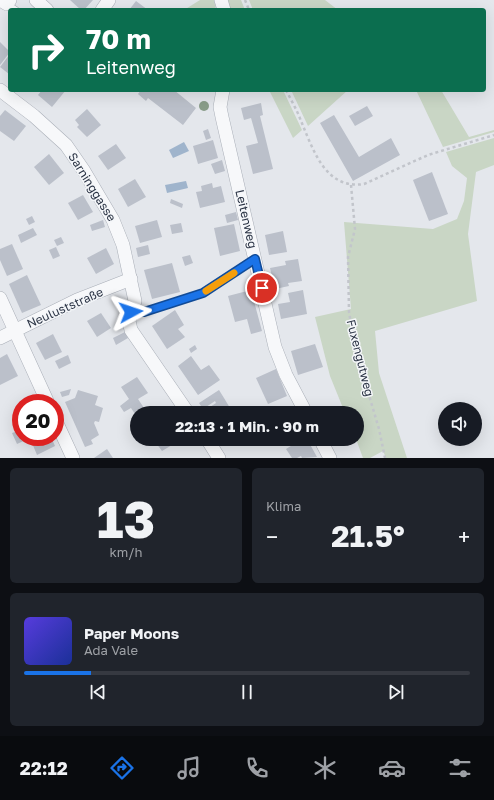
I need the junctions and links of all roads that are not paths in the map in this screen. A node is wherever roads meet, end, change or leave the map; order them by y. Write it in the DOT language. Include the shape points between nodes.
graph roads {
  1 [pos="36,0"];
  2 [pos="45,8"];
  3 [pos="223,92"];
  4 [pos="1,93"];
  5 [pos="255,259"];
  6 [pos="131,279"];
  7 [pos="0,298"];
  8 [pos="131,312"];
  9 [pos="15,331"];
  10 [pos="0,338"];
  11 [pos="44,394"];
  12 [pos="183,406"];
  13 [pos="302,406"];
  14 [pos="64,438"];
  15 [pos="211,446"];
  16 [pos="324,446"];
  17 [pos="73,458"];
  18 [pos="219,458"];
  19 [pos="330,458"];
  1 -- 2 [label="street"];
  3 -- 5 [label="street, Leitenweg" via="220,107"];
  4 -- 6 [label="street, Sarninggasse" via="34,116 66,145 113,220 123,245"];
  5 -- 8 [label="lane" via="203,293 144,312"];
  5 -- 13 [label="street, Leitenweg" via="275,347"];
  6 -- 8 [label="street, Sarninggasse" via="135,301"];
  6 -- 9 [label="street, Neuluststraße" via="77,300"];
  7 -- 9 [label="street"];
  8 -- 12 [label="street, Sarninggasse" via="128,321 130,330"];
  9 -- 10 [label="street, Neuluststraße"];
  9 -- 11 [label="street"];
  14 -- 17 [label="street"];
  15 -- 18 [label="street"];
  16 -- 19 [label="street"];
}
